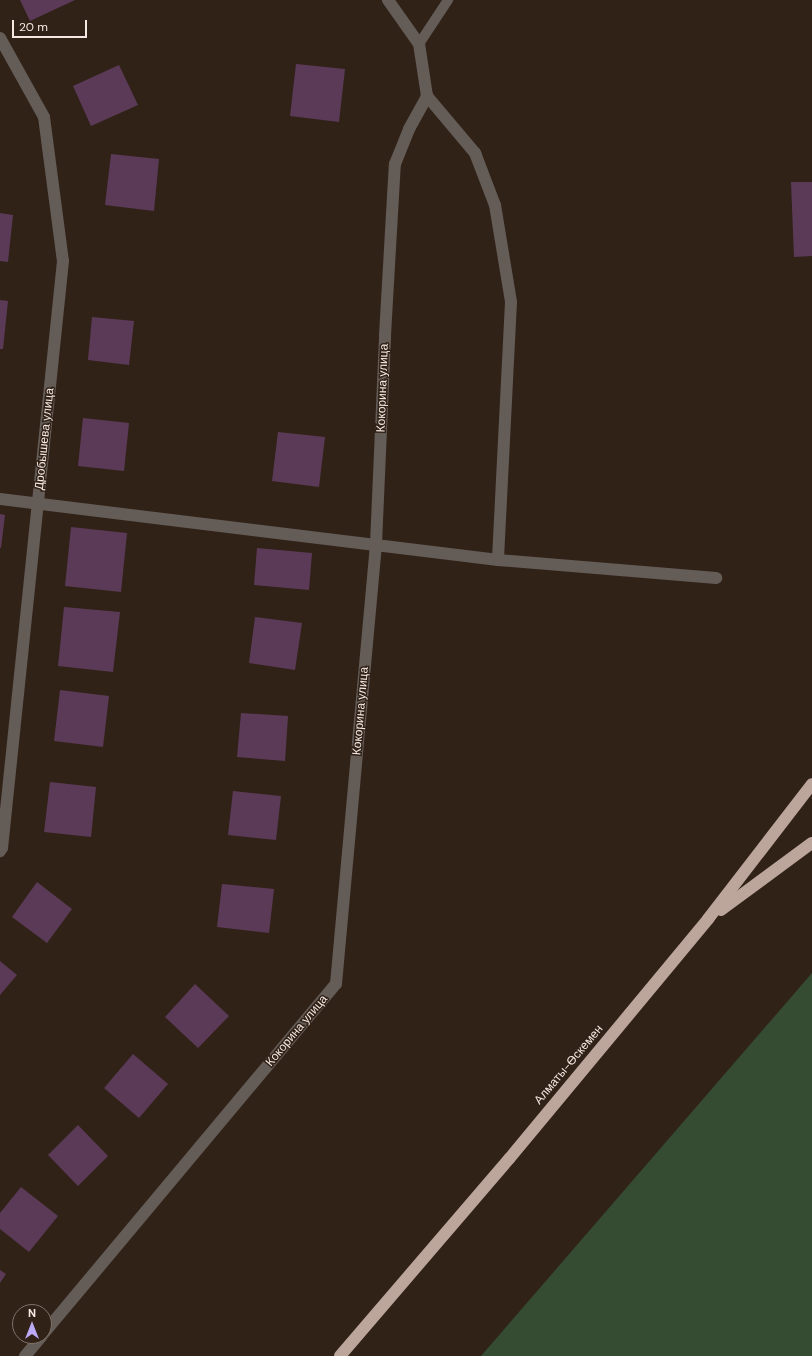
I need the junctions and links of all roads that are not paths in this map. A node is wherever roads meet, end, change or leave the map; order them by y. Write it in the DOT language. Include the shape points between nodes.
graph roads {
  1 [pos="388,0"];
  2 [pos="448,0"];
  3 [pos="0,38"];
  4 [pos="419,44"];
  5 [pos="427,96"];
  6 [pos="0,499"];
  7 [pos="38,503"];
  8 [pos="376,544"];
  9 [pos="498,560"];
  10 [pos="716,578"];
  11 [pos="812,784"];
  12 [pos="812,843"];
  13 [pos="0,851"];
  14 [pos="708,919"];
  15 [pos="52,1323"];
  16 [pos="35,1344"];
  17 [pos="25,1356"];
  18 [pos="340,1356"];
  1 -- 4 [label="street"];
  2 -- 4 [label="lane"];
  3 -- 7 [label="street, Дробышева улица" via="44,117 63,260"];
  4 -- 5 [label="street"];
  5 -- 8 [label="street, Кокорина улица" via="409,129 395,164"];
  5 -- 9 [label="street" via="475,153 495,205 511,302"];
  6 -- 7 [label="street"];
  7 -- 8 [label="street"];
  7 -- 13 [label="street, Дробышева улица"];
  8 -- 9 [label="street"];
  8 -- 15 [label="street, Кокорина улица" via="336,984"];
  9 -- 10 [label="street"];
  11 -- 14 [label="highway, Алматы-Өскемен"];
  12 -- 14 [label="highway"];
  14 -- 18 [label="highway, Алматы-Өскемен" via="509,1159"];
  16 -- 17 [label="street"];
}
